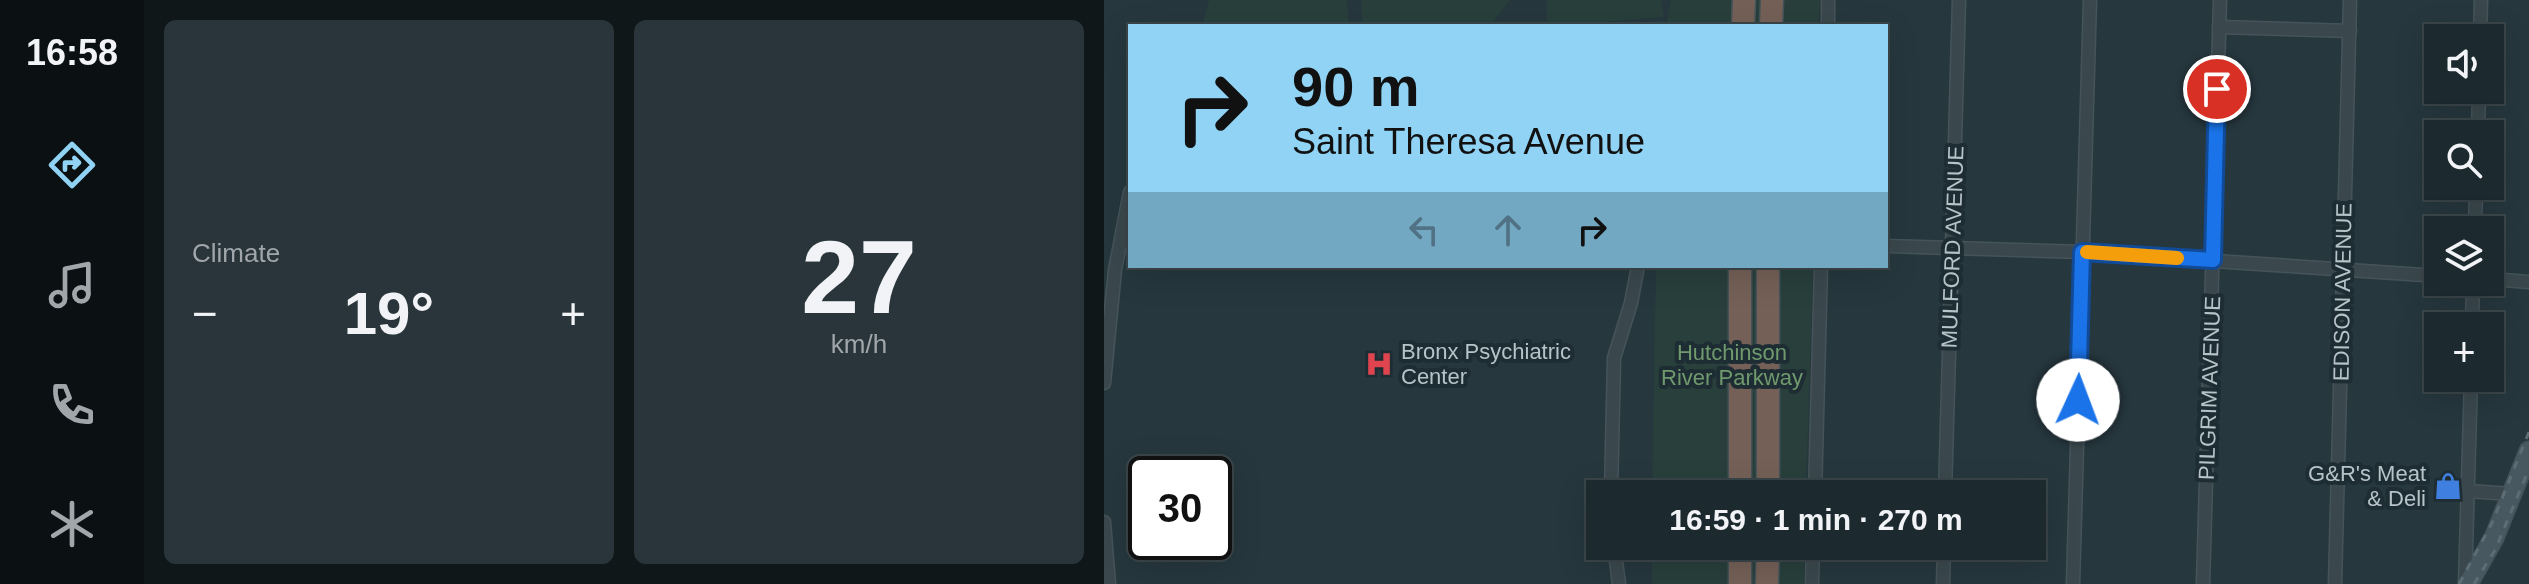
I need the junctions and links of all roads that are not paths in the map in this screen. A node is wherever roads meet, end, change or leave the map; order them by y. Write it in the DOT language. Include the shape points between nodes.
graph roads {
  1 [pos="1744,0"];
  2 [pos="1772,0"];
  3 [pos="1828,0"];
  4 [pos="1959,0"];
  5 [pos="2090,0"];
  6 [pos="2220,0"];
  7 [pos="2350,0"];
  8 [pos="2481,0"];
  9 [pos="1743,24"];
  10 [pos="1771,24"];
  11 [pos="1828,24"];
  12 [pos="2480,24"];
  13 [pos="2219,27"];
  14 [pos="2350,31"];
  15 [pos="1128,199"];
  16 [pos="1888,246"];
  17 [pos="1952,248"];
  18 [pos="2082,252"];
  19 [pos="2213,260"];
  20 [pos="1109,268"];
  21 [pos="1638,268"];
  22 [pos="1740,268"];
  23 [pos="1768,268"];
  24 [pos="1821,268"];
  25 [pos="2343,270"];
  26 [pos="2424,275"];
  27 [pos="2504,280"];
  28 [pos="2529,282"];
  29 [pos="1104,383"];
  30 [pos="2471,392"];
  31 [pos="2529,451"];
  32 [pos="1611,480"];
  33 [pos="1740,480"];
  34 [pos="1768,480"];
  35 [pos="1815,480"];
  36 [pos="1945,480"];
  37 [pos="2468,491"];
  38 [pos="2512,494"];
  39 [pos="1104,522"];
  40 [pos="1616,560"];
  41 [pos="1740,560"];
  42 [pos="1768,560"];
  43 [pos="1813,560"];
  44 [pos="1944,560"];
  45 [pos="1109,584"];
  46 [pos="1619,584"];
  47 [pos="1740,584"];
  48 [pos="1767,584"];
  49 [pos="1812,584"];
  50 [pos="1943,584"];
  51 [pos="2073,584"];
  52 [pos="2203,584"];
  53 [pos="2335,584"];
  54 [pos="2467,584"];
  1 -- 9 [label="highway"];
  2 -- 10 [label="highway"];
  3 -- 11 [label="street"];
  4 -- 17 [label="street, MULFORD AVENUE"];
  5 -- 18 [label="street"];
  6 -- 13 [label="street, PILGRIM AVENUE"];
  7 -- 14 [label="street, EDISON AVENUE"];
  8 -- 12 [label="street"];
  13 -- 14 [label="street"];
  13 -- 19 [label="street, PILGRIM AVENUE"];
  14 -- 25 [label="street, EDISON AVENUE"];
  15 -- 20 [label="street"];
  16 -- 17 [label="street"];
  17 -- 18 [label="street"];
  17 -- 36 [label="street, MULFORD AVENUE"];
  18 -- 19 [label="street"];
  18 -- 51 [label="street"];
  19 -- 25 [label="street"];
  19 -- 52 [label="street, PILGRIM AVENUE"];
  20 -- 29 [label="street"];
  21 -- 32 [label="street" via="1614,358"];
  22 -- 33 [label="highway"];
  23 -- 34 [label="highway"];
  24 -- 35 [label="street"];
  25 -- 26 [label="street"];
  25 -- 53 [label="street, EDISON AVENUE"];
  27 -- 28 [label="street"];
  30 -- 37 [label="street"];
  31 -- 38 [label="main road"];
  37 -- 38 [label="street"];
  37 -- 54 [label="street"];
  38 -- 54 [label="main road"];
  39 -- 45 [label="street"];
  40 -- 46 [label="street"];
  41 -- 47 [label="highway"];
  42 -- 48 [label="highway"];
  43 -- 49 [label="street"];
  44 -- 50 [label="street"];
}
